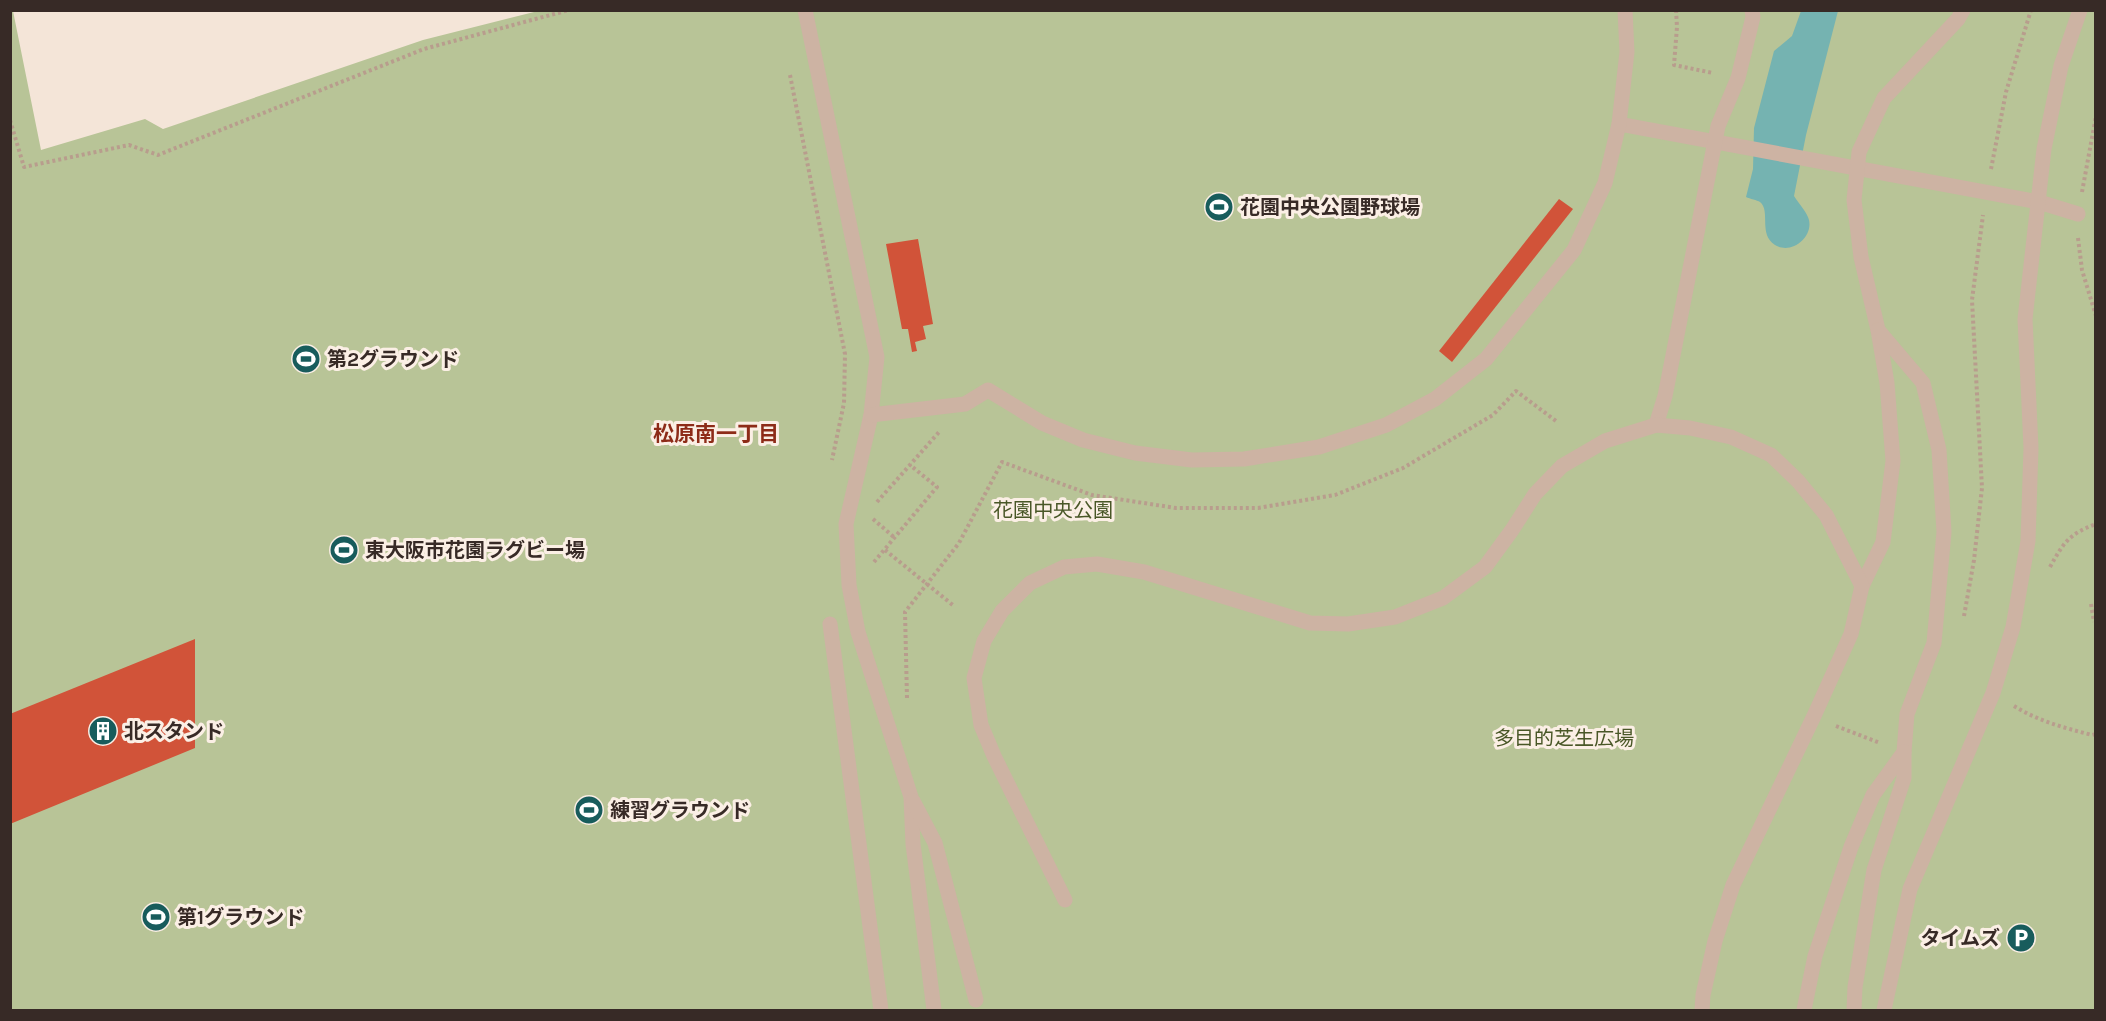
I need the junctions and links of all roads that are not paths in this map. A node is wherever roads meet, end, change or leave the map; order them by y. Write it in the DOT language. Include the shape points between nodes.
graph roads {
  1 [pos="805,10"];
  2 [pos="1625,10"];
  3 [pos="1752,10"];
  4 [pos="1963,10"];
  5 [pos="2080,10"];
  6 [pos="1619,124"];
  7 [pos="2039,202"];
  8 [pos="2078,214"];
  9 [pos="1878,330"];
  10 [pos="871,415"];
  11 [pos="1656,425"];
  12 [pos="1862,586"];
  13 [pos="830,624"];
  14 [pos="1904,752"];
  15 [pos="911,797"];
  16 [pos="1065,900"];
  17 [pos="976,1000"];
  18 [pos="881,1011"];
  19 [pos="934,1011"];
  20 [pos="1702,1011"];
  21 [pos="1804,1011"];
  22 [pos="1854,1011"];
  23 [pos="1884,1011"];
  1 -- 10 [label="street" via="877,357"];
  2 -- 6 [label="street" via="1627,52"];
  3 -- 11 [label="street" via="1738,78 1718,126"];
  4 -- 9 [label="street" via="1884,98 1859,152 1854,200 1861,257"];
  5 -- 7 [label="street" via="2061,66 2044,149"];
  6 -- 7 [label="street"];
  6 -- 10 [label="street" via="1605,183 1574,250 1485,359 1435,399 1386,425 1319,447 1244,459 1192,460 1135,453 1083,440 1042,423 988,390 964,404"];
  7 -- 8 [label="street"];
  7 -- 23 [label="street" via="2025,319 2031,448 2028,541 2013,627 1993,693 1910,889"];
  9 -- 12 [label="street" via="1893,461 1883,542"];
  9 -- 14 [label="street" via="1923,382 1938,450 1944,532 1934,643 1907,714"];
  10 -- 15 [label="street" via="846,524 849,585 858,632"];
  11 -- 12 [label="street" via="1731,437 1771,455 1826,515"];
  11 -- 16 [label="street" via="1605,441 1562,466 1535,494 1485,567 1443,598 1395,617 1348,624 1310,623 1144,572 1097,564 1064,567 1030,583 1002,611 984,642 974,678 981,725"];
  12 -- 20 [label="street" via="1851,634 1733,885 1716,941"];
  13 -- 18 [label="street"];
  14 -- 21 [label="street" via="1873,795 1851,847 1815,956"];
  14 -- 22 [label="street" via="1904,778 1874,870"];
  15 -- 17 [label="street" via="935,843"];
  15 -- 19 [label="street" via="913,844"];
}
